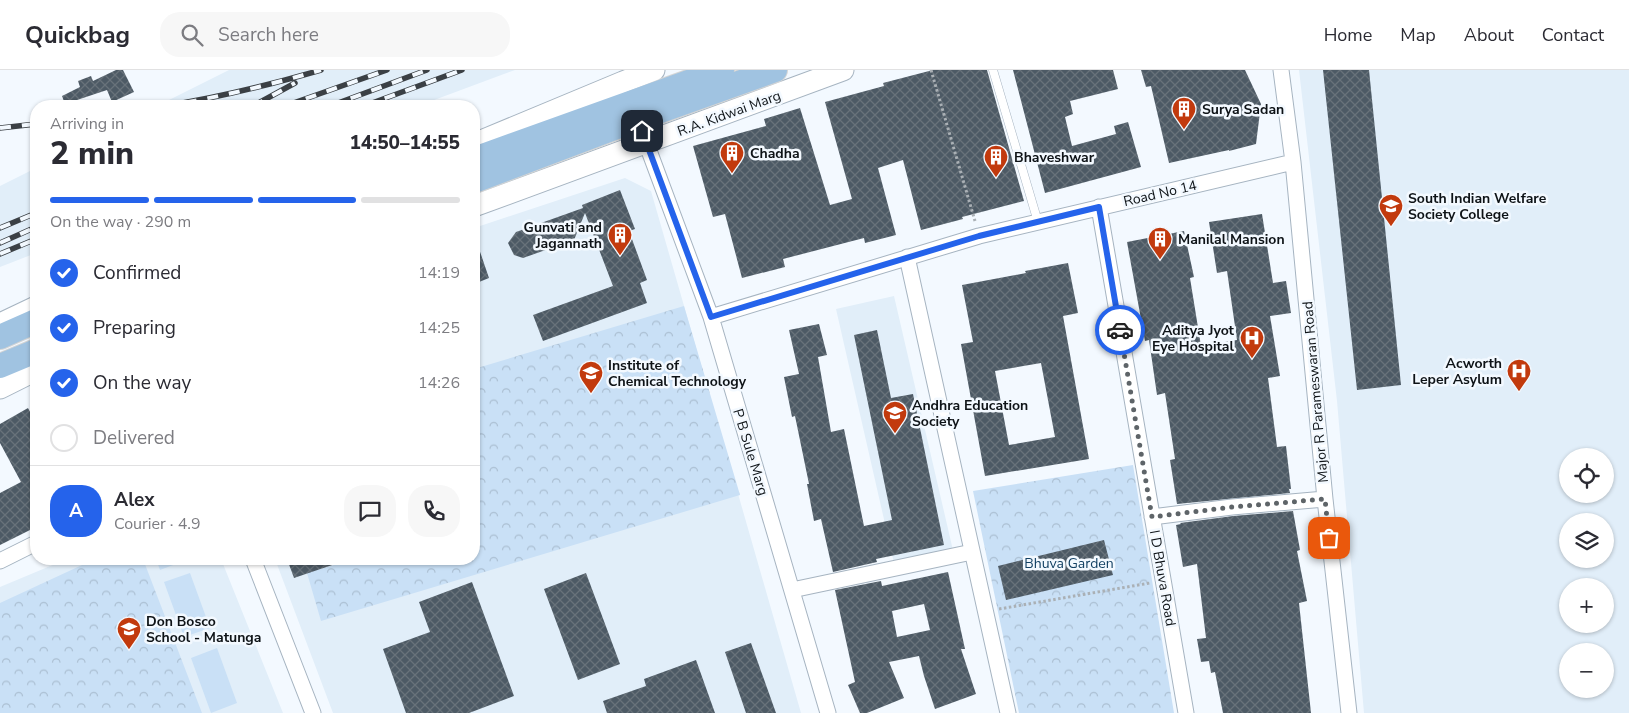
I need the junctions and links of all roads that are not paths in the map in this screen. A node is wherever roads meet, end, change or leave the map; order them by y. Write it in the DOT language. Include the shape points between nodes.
graph roads {
  1 [pos="654,70"];
  2 [pos="722,70"];
  3 [pos="775,70"];
  4 [pos="842,70"];
  5 [pos="993,70"];
  6 [pos="1281,70"];
  7 [pos="623,82"];
  8 [pos="635,111"];
  9 [pos="480,142"];
  10 [pos="647,143"];
  11 [pos="480,157"];
  12 [pos="1293,162"];
  13 [pos="480,178"];
  14 [pos="480,204"];
  15 [pos="1099,207"];
  16 [pos="1038,222"];
  17 [pos="907,257"];
  18 [pos="30,310"];
  19 [pos="711,317"];
  20 [pos="0,324"];
  21 [pos="30,324"];
  22 [pos="0,337"];
  23 [pos="30,354"];
  24 [pos="0,366"];
  25 [pos="30,373"];
  26 [pos="0,388"];
  27 [pos="1325,499"];
  28 [pos="1152,517"];
  29 [pos="30,546"];
  30 [pos="972,552"];
  31 [pos="0,561"];
  32 [pos="255,565"];
  33 [pos="792,590"];
  34 [pos="313,713"];
  35 [pos="828,713"];
  36 [pos="1006,713"];
  37 [pos="1186,713"];
  38 [pos="1349,713"];
  1 -- 7 [label="street"];
  2 -- 8 [label="main road"];
  3 -- 8 [label="main road"];
  4 -- 10 [label="street, R.A. Kidwai Marg"];
  5 -- 16 [label="lane"];
  6 -- 12 [label="street, Major R Parameswaran Road"];
  7 -- 8 [label="street, P B Sule Marg"];
  7 -- 9 [label="street"];
  8 -- 10 [label="street, P B Sule Marg"];
  8 -- 11 [label="main road"];
  8 -- 13 [label="main road"];
  10 -- 14 [label="street, R.A. Kidwai Marg"];
  10 -- 19 [label="street, P B Sule Marg"];
  12 -- 15 [label="street, Road No 14"];
  12 -- 27 [label="street, Major R Parameswaran Road"];
  15 -- 16 [label="street, Road No 14"];
  15 -- 28 [label="street, I D Bhuva Road"];
  16 -- 17 [label="street, Road No 14"];
  17 -- 19 [label="street, Road No 14"];
  17 -- 30 [label="street"];
  18 -- 20 [label="street"];
  19 -- 33 [label="street, P B Sule Marg"];
  21 -- 22 [label="main road"];
  23 -- 24 [label="main road"];
  25 -- 26 [label="street"];
  27 -- 28 [label="street"];
  27 -- 38 [label="street, Major R Parameswaran Road"];
  28 -- 37 [label="street, I D Bhuva Road"];
  29 -- 31 [label="street"];
  30 -- 33 [label="street"];
  30 -- 36 [label="street"];
  32 -- 34 [label="street"];
  33 -- 35 [label="street, P B Sule Marg"];
}
